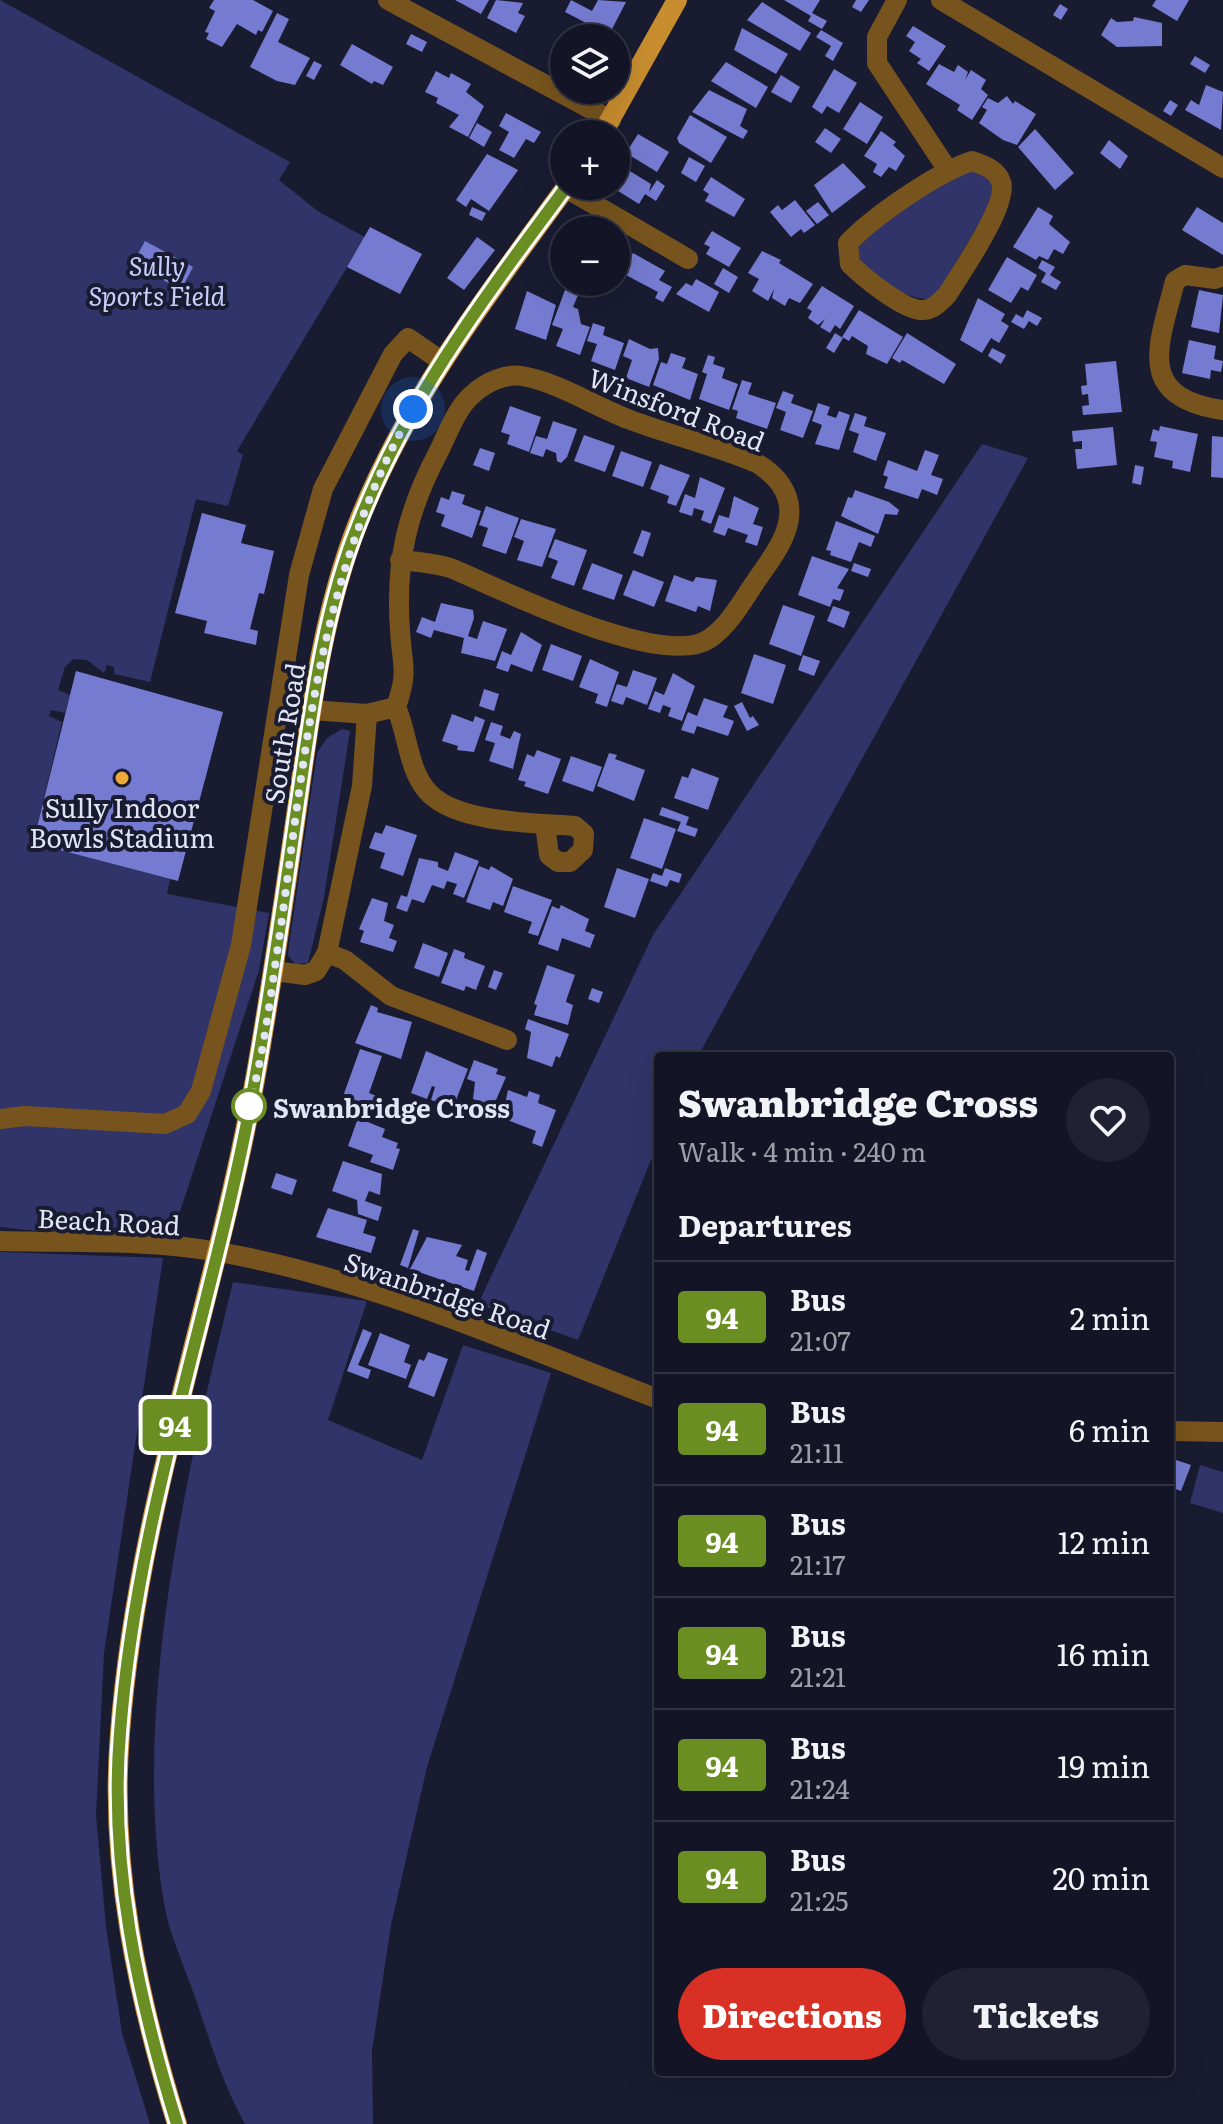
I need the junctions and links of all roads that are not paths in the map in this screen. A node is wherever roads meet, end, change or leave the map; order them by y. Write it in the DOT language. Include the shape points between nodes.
graph roads {
  1 [pos="388,0"];
  2 [pos="677,0"];
  3 [pos="897,0"];
  4 [pos="941,0"];
  5 [pos="594,120"];
  6 [pos="610,120"];
  7 [pos="1223,168"];
  8 [pos="947,169"];
  9 [pos="557,200"];
  10 [pos="588,200"];
  11 [pos="688,259"];
  12 [pos="1223,276"];
  13 [pos="440,360"];
  14 [pos="1223,410"];
  15 [pos="400,560"];
  16 [pos="396,707"];
  17 [pos="311,710"];
  18 [pos="367,714"];
  19 [pos="545,824"];
  20 [pos="327,953"];
  21 [pos="274,971"];
  22 [pos="507,1040"];
  23 [pos="0,1119"];
  24 [pos="0,1241"];
  25 [pos="217,1251"];
  26 [pos="654,1397"];
  27 [pos="1174,1431"];
  28 [pos="1223,1432"];
  29 [pos="177,2124"];
  1 -- 5 [label="street"];
  2 -- 6 [label="main road"];
  3 -- 8 [label="street" via="877,37 877,63"];
  4 -- 7 [label="street"];
  8 -- 8 [label="street" via="972,161 991,168 1002,183 1002,201 947,295 935,308 918,310 858,272 850,264 848,243 865,225"];
  9 -- 13 [label="main road, South Road"];
  10 -- 11 [label="street"];
  12 -- 14 [label="street" via="1185,275 1175,281 1157,351 1159,374 1170,392"];
  13 -- 17 [label="main road, South Road" via="385,459 356,528 335,594"];
  13 -- 23 [label="street" via="408,338 393,354 323,489 299,575 241,945 201,1091 187,1114 165,1124"];
  15 -- 15 [label="street, Winsford Road" via="419,488 470,396 490,381 519,375 757,463 781,485 789,507 787,530 777,550 725,624 709,639 689,647 601,629 531,606 452,569"];
  15 -- 16 [label="street, Winsford Road" via="399,630 406,677"];
  16 -- 18 [label="street"];
  16 -- 19 [label="street" via="413,764 429,794 462,812"];
  17 -- 18 [label="street"];
  17 -- 21 [label="main road, South Road"];
  18 -- 20 [label="street" via="359,802"];
  20 -- 21 [label="street" via="316,971 305,975"];
  20 -- 22 [label="street" via="345,960 391,996"];
  21 -- 25 [label="main road, South Road"];
  24 -- 25 [label="street, Beach Road"];
  25 -- 26 [label="street, Swanbridge Road" via="358,1287"];
  25 -- 29 [label="main road, South Road" via="141,1566 119,1736 122,1881 147,2028"];
  27 -- 28 [label="street"];
}
